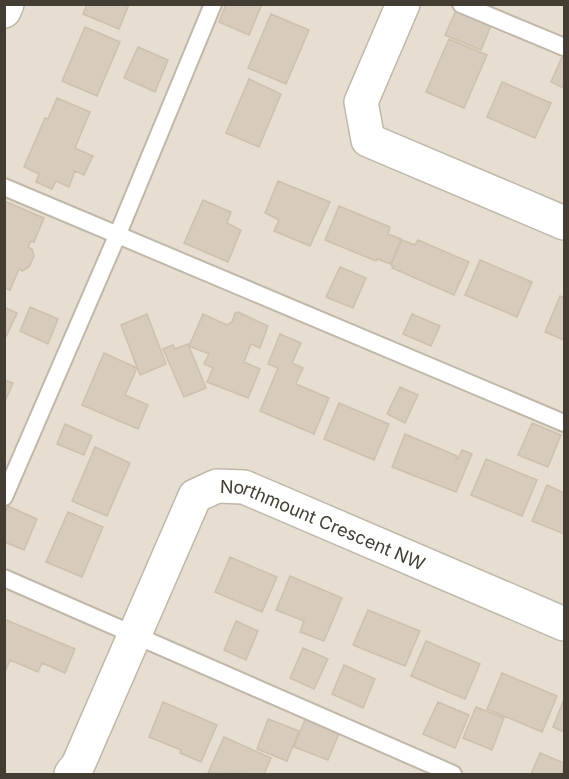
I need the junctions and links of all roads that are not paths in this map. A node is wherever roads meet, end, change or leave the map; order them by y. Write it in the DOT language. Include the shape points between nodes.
graph roads {
  1 [pos="7,4"];
  2 [pos="213,4"];
  3 [pos="404,4"];
  4 [pos="461,4"];
  5 [pos="4,11"];
  6 [pos="564,47"];
  7 [pos="4,187"];
  8 [pos="564,223"];
  9 [pos="117,236"];
  10 [pos="564,423"];
  11 [pos="4,496"];
  12 [pos="4,578"];
  13 [pos="564,624"];
  14 [pos="135,636"];
  15 [pos="71,774"];
  16 [pos="453,774"];
  1 -- 5 [label="street"];
  2 -- 9 [label="lane"];
  3 -- 8 [label="street" via="360,102 368,140"];
  4 -- 6 [label="lane"];
  7 -- 9 [label="lane"];
  9 -- 10 [label="lane"];
  9 -- 11 [label="lane"];
  12 -- 14 [label="lane"];
  13 -- 14 [label="street, Northmount Crescent NW" via="244,487 217,486 195,496"];
  14 -- 15 [label="street, Northmount Crescent NW"];
  14 -- 16 [label="lane"];
}
